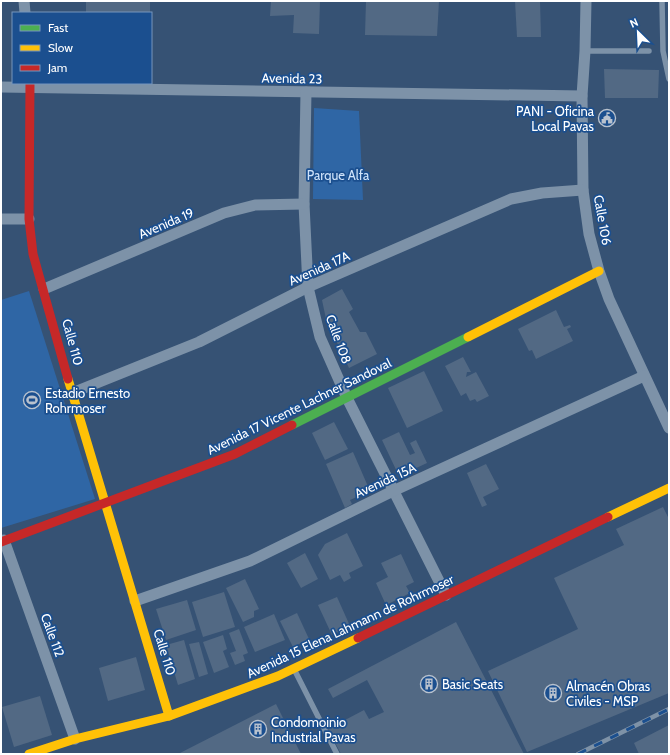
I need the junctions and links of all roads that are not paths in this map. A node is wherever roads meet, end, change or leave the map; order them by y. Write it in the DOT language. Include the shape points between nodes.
graph roads {
  1 [pos="24,1"];
  2 [pos="586,1"];
  3 [pos="662,1"];
  4 [pos="25,12"];
  5 [pos="585,52"];
  6 [pos="649,52"];
  7 [pos="669,79"];
  8 [pos="31,85"];
  9 [pos="1,87"];
  10 [pos="306,92"];
  11 [pos="582,96"];
  12 [pos="583,190"];
  13 [pos="304,204"];
  14 [pos="1,219"];
  15 [pos="29,219"];
  16 [pos="599,271"];
  17 [pos="308,287"];
  18 [pos="44,289"];
  19 [pos="644,376"];
  20 [pos="72,393"];
  21 [pos="347,398"];
  22 [pos="669,428"];
  23 [pos="669,488"];
  24 [pos="393,491"];
  25 [pos="105,503"];
  26 [pos="3,541"];
  27 [pos="446,595"];
  28 [pos="134,601"];
  29 [pos="294,668"];
  30 [pos="169,716"];
  31 [pos="75,739"];
  32 [pos="29,754"];
  33 [pos="337,754"];
  1 -- 4 [label="street"];
  2 -- 5 [label="street, Calle 106"];
  3 -- 7 [label="lane" via="663,52"];
  5 -- 6 [label="lane"];
  5 -- 11 [label="street, Calle 106"];
  8 -- 9 [label="street, Avenida 23"];
  8 -- 10 [label="street, Avenida 23"];
  8 -- 15 [label="street, Calle 110"];
  10 -- 11 [label="street, Avenida 23"];
  10 -- 13 [label="street, Calle 108"];
  11 -- 12 [label="street, Calle 106"];
  12 -- 16 [label="street, Calle 106" via="589,234"];
  12 -- 17 [label="street, Avenida 17A" via="542,193 511,199"];
  13 -- 17 [label="street, Calle 108"];
  13 -- 18 [label="street, Avenida 19" via="255,205 224,213"];
  14 -- 15 [label="street"];
  15 -- 18 [label="street, Calle 110" via="34,254"];
  16 -- 19 [label="street, Calle 106"];
  16 -- 21 [label="street, Avenida 17 Vicente Lachner Sandoval"];
  17 -- 20 [label="street, Avenida 17A" via="199,342"];
  17 -- 21 [label="street, Calle 108" via="320,337"];
  18 -- 20 [label="street, Calle 110"];
  19 -- 22 [label="street, Calle 106"];
  19 -- 24 [label="street, Avenida 15A"];
  20 -- 25 [label="street, Calle 110"];
  21 -- 24 [label="street, Calle 108"];
  21 -- 25 [label="street, Avenida 17 Vicente Lachner Sandoval" via="235,454"];
  23 -- 27 [label="street, Avenida 15 Elena Lahmann de Rohrmoser"];
  24 -- 27 [label="street, Calle 108"];
  24 -- 28 [label="street, Avenida 15A" via="250,561"];
  25 -- 26 [label="street, Avenida 17 Vicente Lachner Sandoval"];
  25 -- 28 [label="street, Calle 110"];
  26 -- 31 [label="street, Calle 112"];
  27 -- 29 [label="street, Avenida 15 Elena Lahmann de Rohrmoser"];
  28 -- 30 [label="street, Calle 110"];
  29 -- 30 [label="street, Avenida 15 Elena Lahmann de Rohrmoser"];
  29 -- 33 [label="lane"];
  30 -- 31 [label="street, Avenida 15 Elena Lahmann de Rohrmoser"];
  31 -- 32 [label="street, Avenida 15 Elena Lahmann de Rohrmoser"];
}
